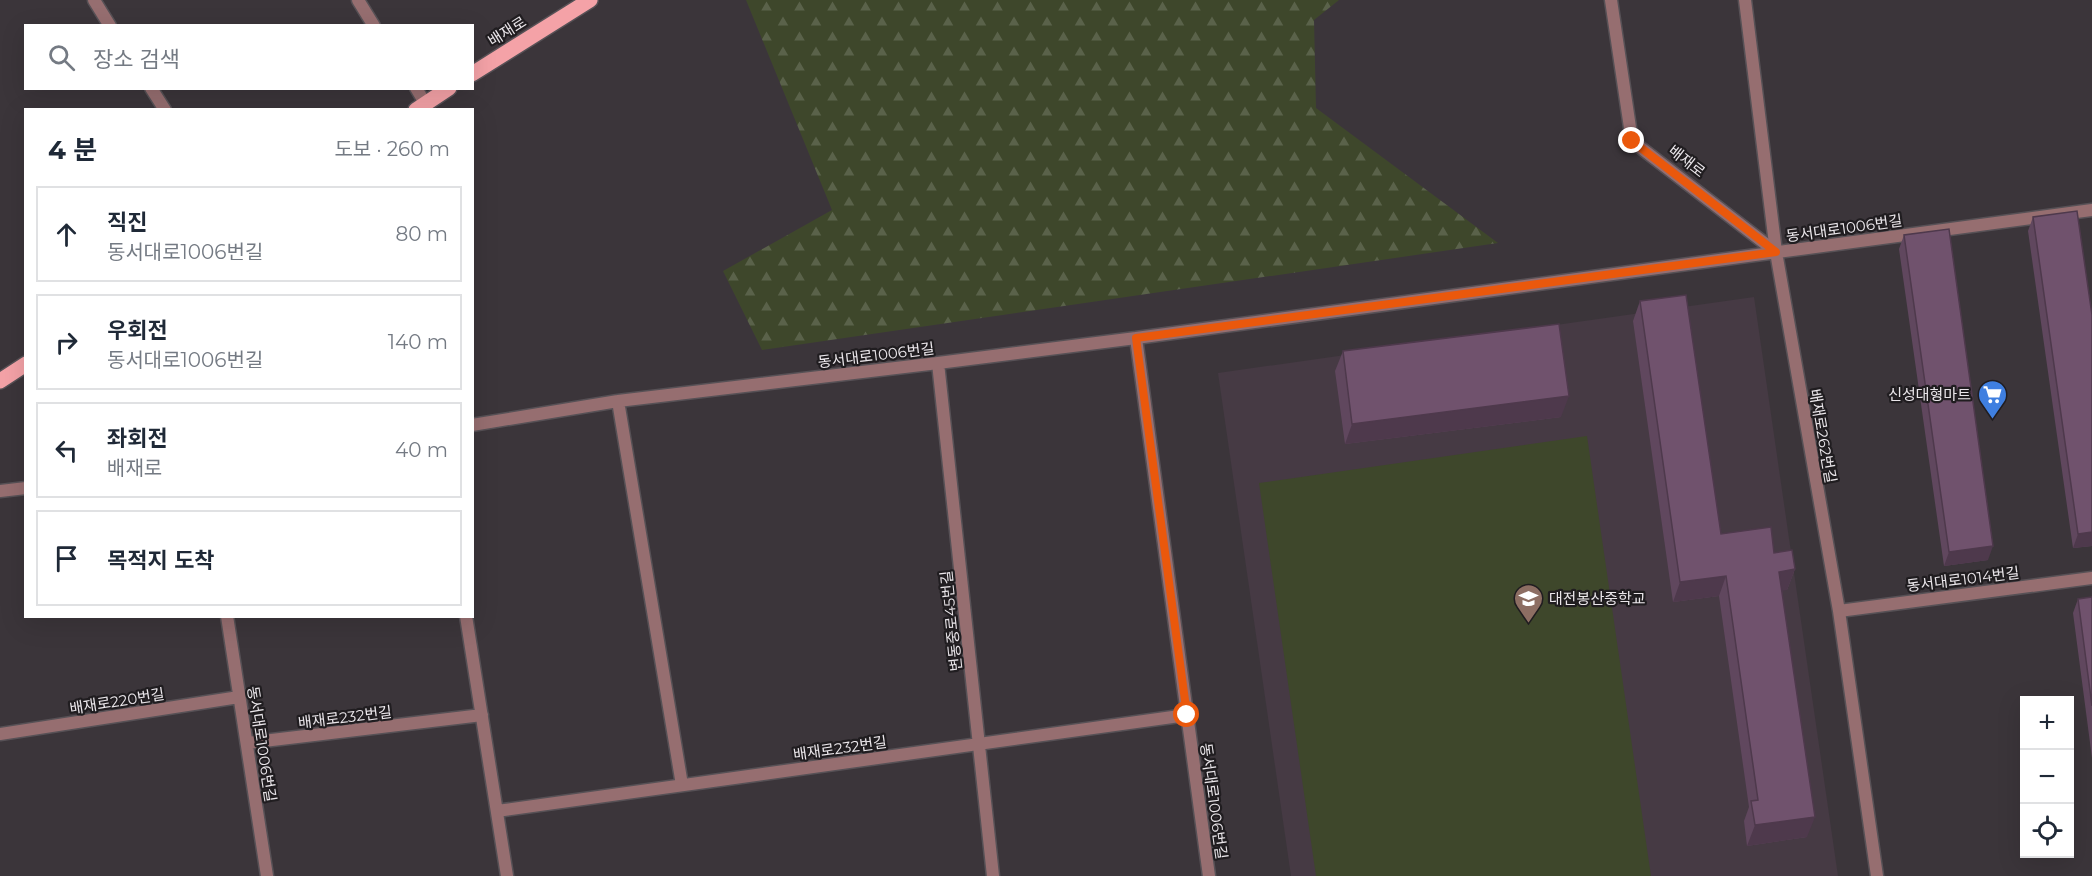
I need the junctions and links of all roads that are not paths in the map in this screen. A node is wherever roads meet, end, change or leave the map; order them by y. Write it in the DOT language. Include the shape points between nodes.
graph roads {
  1 [pos="94,0"];
  2 [pos="358,0"];
  3 [pos="590,0"];
  4 [pos="1611,0"];
  5 [pos="1745,0"];
  6 [pos="109,24"];
  7 [pos="373,24"];
  8 [pos="474,73"];
  9 [pos="152,90"];
  10 [pos="417,90"];
  11 [pos="446,90"];
  12 [pos="422,107"];
  13 [pos="164,108"];
  14 [pos="2092,210"];
  15 [pos="1776,252"];
  16 [pos="1136,338"];
  17 [pos="938,363"];
  18 [pos="24,365"];
  19 [pos="0,381"];
  20 [pos="618,401"];
  21 [pos="474,425"];
  22 [pos="24,488"];
  23 [pos="0,491"];
  24 [pos="2092,578"];
  25 [pos="1839,611"];
  26 [pos="227,618"];
  27 [pos="466,618"];
  28 [pos="239,697"];
  29 [pos="482,715"];
  30 [pos="1187,715"];
  31 [pos="0,734"];
  32 [pos="246,743"];
  33 [pos="979,744"];
  34 [pos="682,785"];
  35 [pos="497,811"];
  36 [pos="267,876"];
  37 [pos="507,876"];
  38 [pos="993,876"];
  39 [pos="1209,876"];
  40 [pos="1877,876"];
  1 -- 6 [label="street"];
  2 -- 7 [label="street"];
  3 -- 8 [label="main road, 배재로"];
  4 -- 15 [label="street, 배재로" via="1632,141"];
  5 -- 15 [label="street, 배재로262번길"];
  9 -- 13 [label="street"];
  10 -- 12 [label="street"];
  11 -- 12 [label="main road"];
  14 -- 15 [label="street, 동서대로1006번길"];
  15 -- 16 [label="street, 동서대로1006번길"];
  15 -- 25 [label="street, 배재로262번길"];
  16 -- 17 [label="street, 동서대로1006번길"];
  16 -- 30 [label="street, 동서대로1006번길"];
  17 -- 20 [label="street, 동서대로1006번길"];
  17 -- 33 [label="street, 변동중로45번길"];
  18 -- 19 [label="main road"];
  20 -- 21 [label="street, 동서대로1006번길"];
  20 -- 34 [label="street"];
  22 -- 23 [label="street"];
  24 -- 25 [label="street, 동서대로1014번길"];
  25 -- 40 [label="street, 배재로262번길"];
  26 -- 28 [label="street, 동서대로1006번길"];
  27 -- 29 [label="street"];
  28 -- 31 [label="street, 배재로220번길"];
  28 -- 32 [label="street, 동서대로1006번길"];
  29 -- 32 [label="street, 배재로232번길"];
  29 -- 35 [label="street"];
  30 -- 33 [label="street, 배재로232번길"];
  30 -- 39 [label="street, 동서대로1006번길"];
  32 -- 36 [label="street, 동서대로1006번길"];
  33 -- 34 [label="street, 배재로232번길"];
  33 -- 38 [label="street, 변동중로45번길"];
  34 -- 35 [label="street, 배재로232번길"];
  35 -- 37 [label="street"];
}
